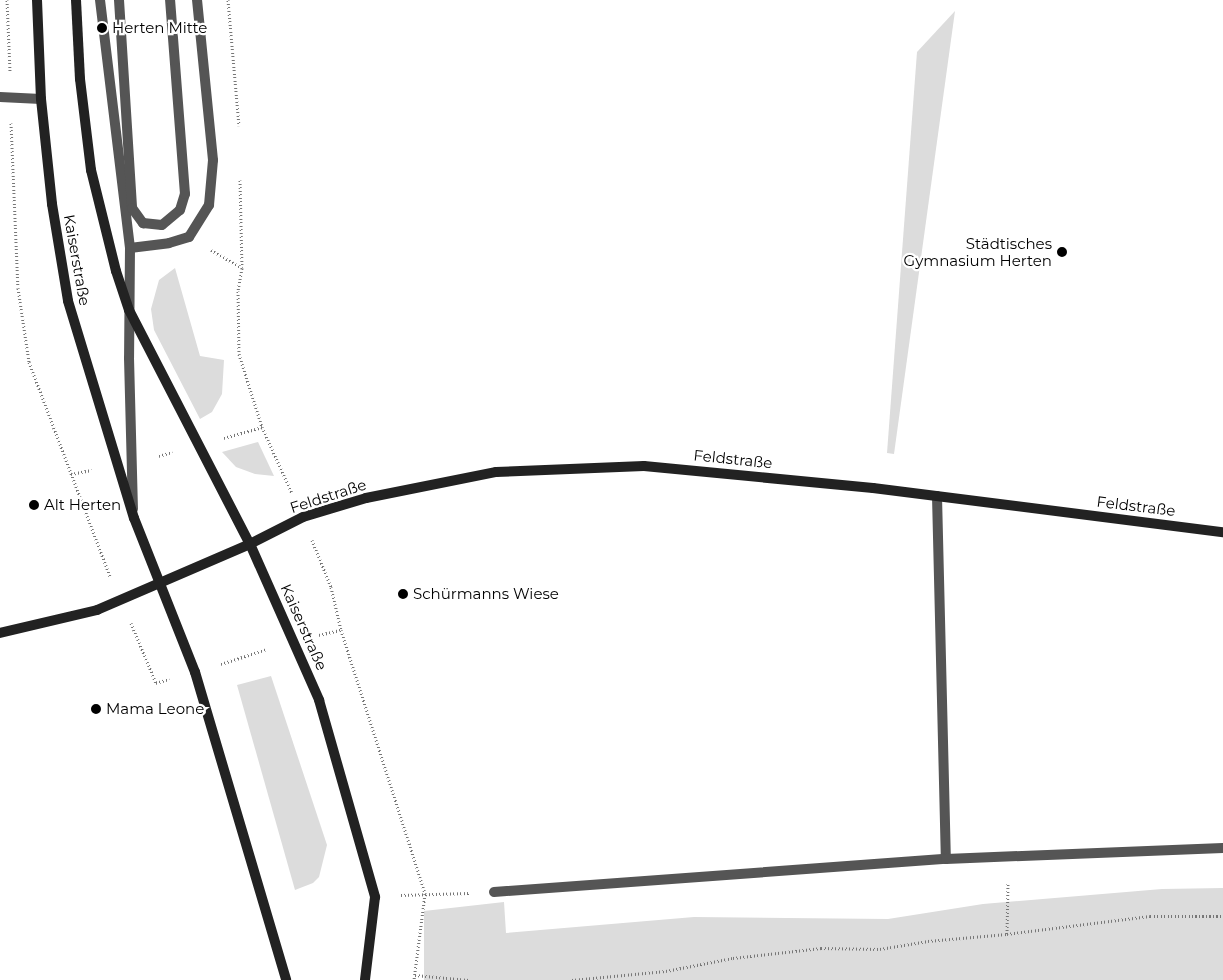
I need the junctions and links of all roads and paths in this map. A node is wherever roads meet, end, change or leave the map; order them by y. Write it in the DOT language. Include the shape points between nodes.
graph roads {
  1 [pos="7,0"];
  2 [pos="37,0"];
  3 [pos="76,0"];
  4 [pos="100,0"];
  5 [pos="119,0"];
  6 [pos="170,0"];
  7 [pos="197,0"];
  8 [pos="228,0"];
  9 [pos="5,97"];
  10 [pos="40,99"];
  11 [pos="239,130"];
  12 [pos="240,179"];
  13 [pos="130,248"];
  14 [pos="129,310"];
  15 [pos="262,427"];
  16 [pos="199,446"];
  17 [pos="132,462"];
  18 [pos="117,464"];
  19 [pos="71,474"];
  20 [pos="937,496"];
  21 [pos="303,517"];
  22 [pos="134,518"];
  23 [pos="1223,532"];
  24 [pos="250,544"];
  25 [pos="160,584"];
  26 [pos="121,599"];
  27 [pos="341,630"];
  28 [pos="0,633"];
  29 [pos="294,640"];
  30 [pos="195,672"];
  31 [pos="1223,848"];
  32 [pos="1008,857"];
  33 [pos="946,859"];
  34 [pos="494,892"];
  35 [pos="425,894"];
  36 [pos="375,897"];
  37 [pos="1223,916"];
  38 [pos="1007,934"];
  39 [pos="415,974"];
  40 [pos="286,980"];
  41 [pos="365,980"];
  42 [pos="414,980"];
  43 [pos="469,980"];
  44 [pos="572,980"];
  1 -- 9 [label="path"];
  2 -- 10 [label="main road, Kaiserstraße"];
  3 -- 14 [label="main road, Kaiserstraße" via="80,80 91,170"];
  4 -- 13 [label="street"];
  5 -- 6 [label="street" via="132,208 144,222 162,225 180,210 185,194"];
  7 -- 13 [label="street" via="213,160 209,205 189,237 169,244"];
  8 -- 11 [label="path"];
  9 -- 10 [label="street"];
  9 -- 19 [label="path" via="18,288 29,362"];
  10 -- 18 [label="main road, Kaiserstraße" via="68,302"];
  12 -- 15 [label="path" via="242,268 238,291 239,354"];
  13 -- 14 [label="street"];
  14 -- 16 [label="main road, Kaiserstraße"];
  14 -- 17 [label="street, Kaiserstraße"];
  15 -- 16 [label="path"];
  15 -- 21 [label="path"];
  16 -- 17 [label="path"];
  16 -- 24 [label="main road, Kaiserstraße"];
  17 -- 22 [label="street, Kaiserstraße"];
  18 -- 19 [label="path"];
  18 -- 22 [label="main road, Kaiserstraße"];
  19 -- 26 [label="path"];
  20 -- 21 [label="main road, Feldstraße" via="644,466 496,472 366,498"];
  20 -- 23 [label="main road, Feldstraße"];
  20 -- 33 [label="street"];
  21 -- 24 [label="main road, Feldstraße"];
  21 -- 27 [label="path" via="331,587"];
  22 -- 25 [label="main road, Kaiserstraße"];
  24 -- 25 [label="main road, Feldstraße"];
  24 -- 29 [label="main road, Kaiserstraße"];
  25 -- 26 [label="main road, Feldstraße"];
  25 -- 30 [label="main road, Kaiserstraße"];
  26 -- 28 [label="main road, Feldstraße" via="97,610"];
  26 -- 30 [label="path" via="156,683"];
  27 -- 29 [label="path"];
  27 -- 35 [label="path"];
  29 -- 30 [label="path"];
  29 -- 36 [label="main road, Kaiserstraße" via="319,700"];
  30 -- 40 [label="main road, Kaiserstraße"];
  31 -- 32 [label="street"];
  32 -- 33 [label="street"];
  32 -- 38 [label="path"];
  33 -- 34 [label="street"];
  34 -- 35 [label="path"];
  35 -- 36 [label="path"];
  35 -- 39 [label="path"];
  36 -- 41 [label="main road, Kaiserstraße"];
  37 -- 38 [label="path" via="1150,916"];
  38 -- 44 [label="path" via="880,949 821,948 733,958 666,971"];
  39 -- 42 [label="path"];
  39 -- 43 [label="path"];
}
